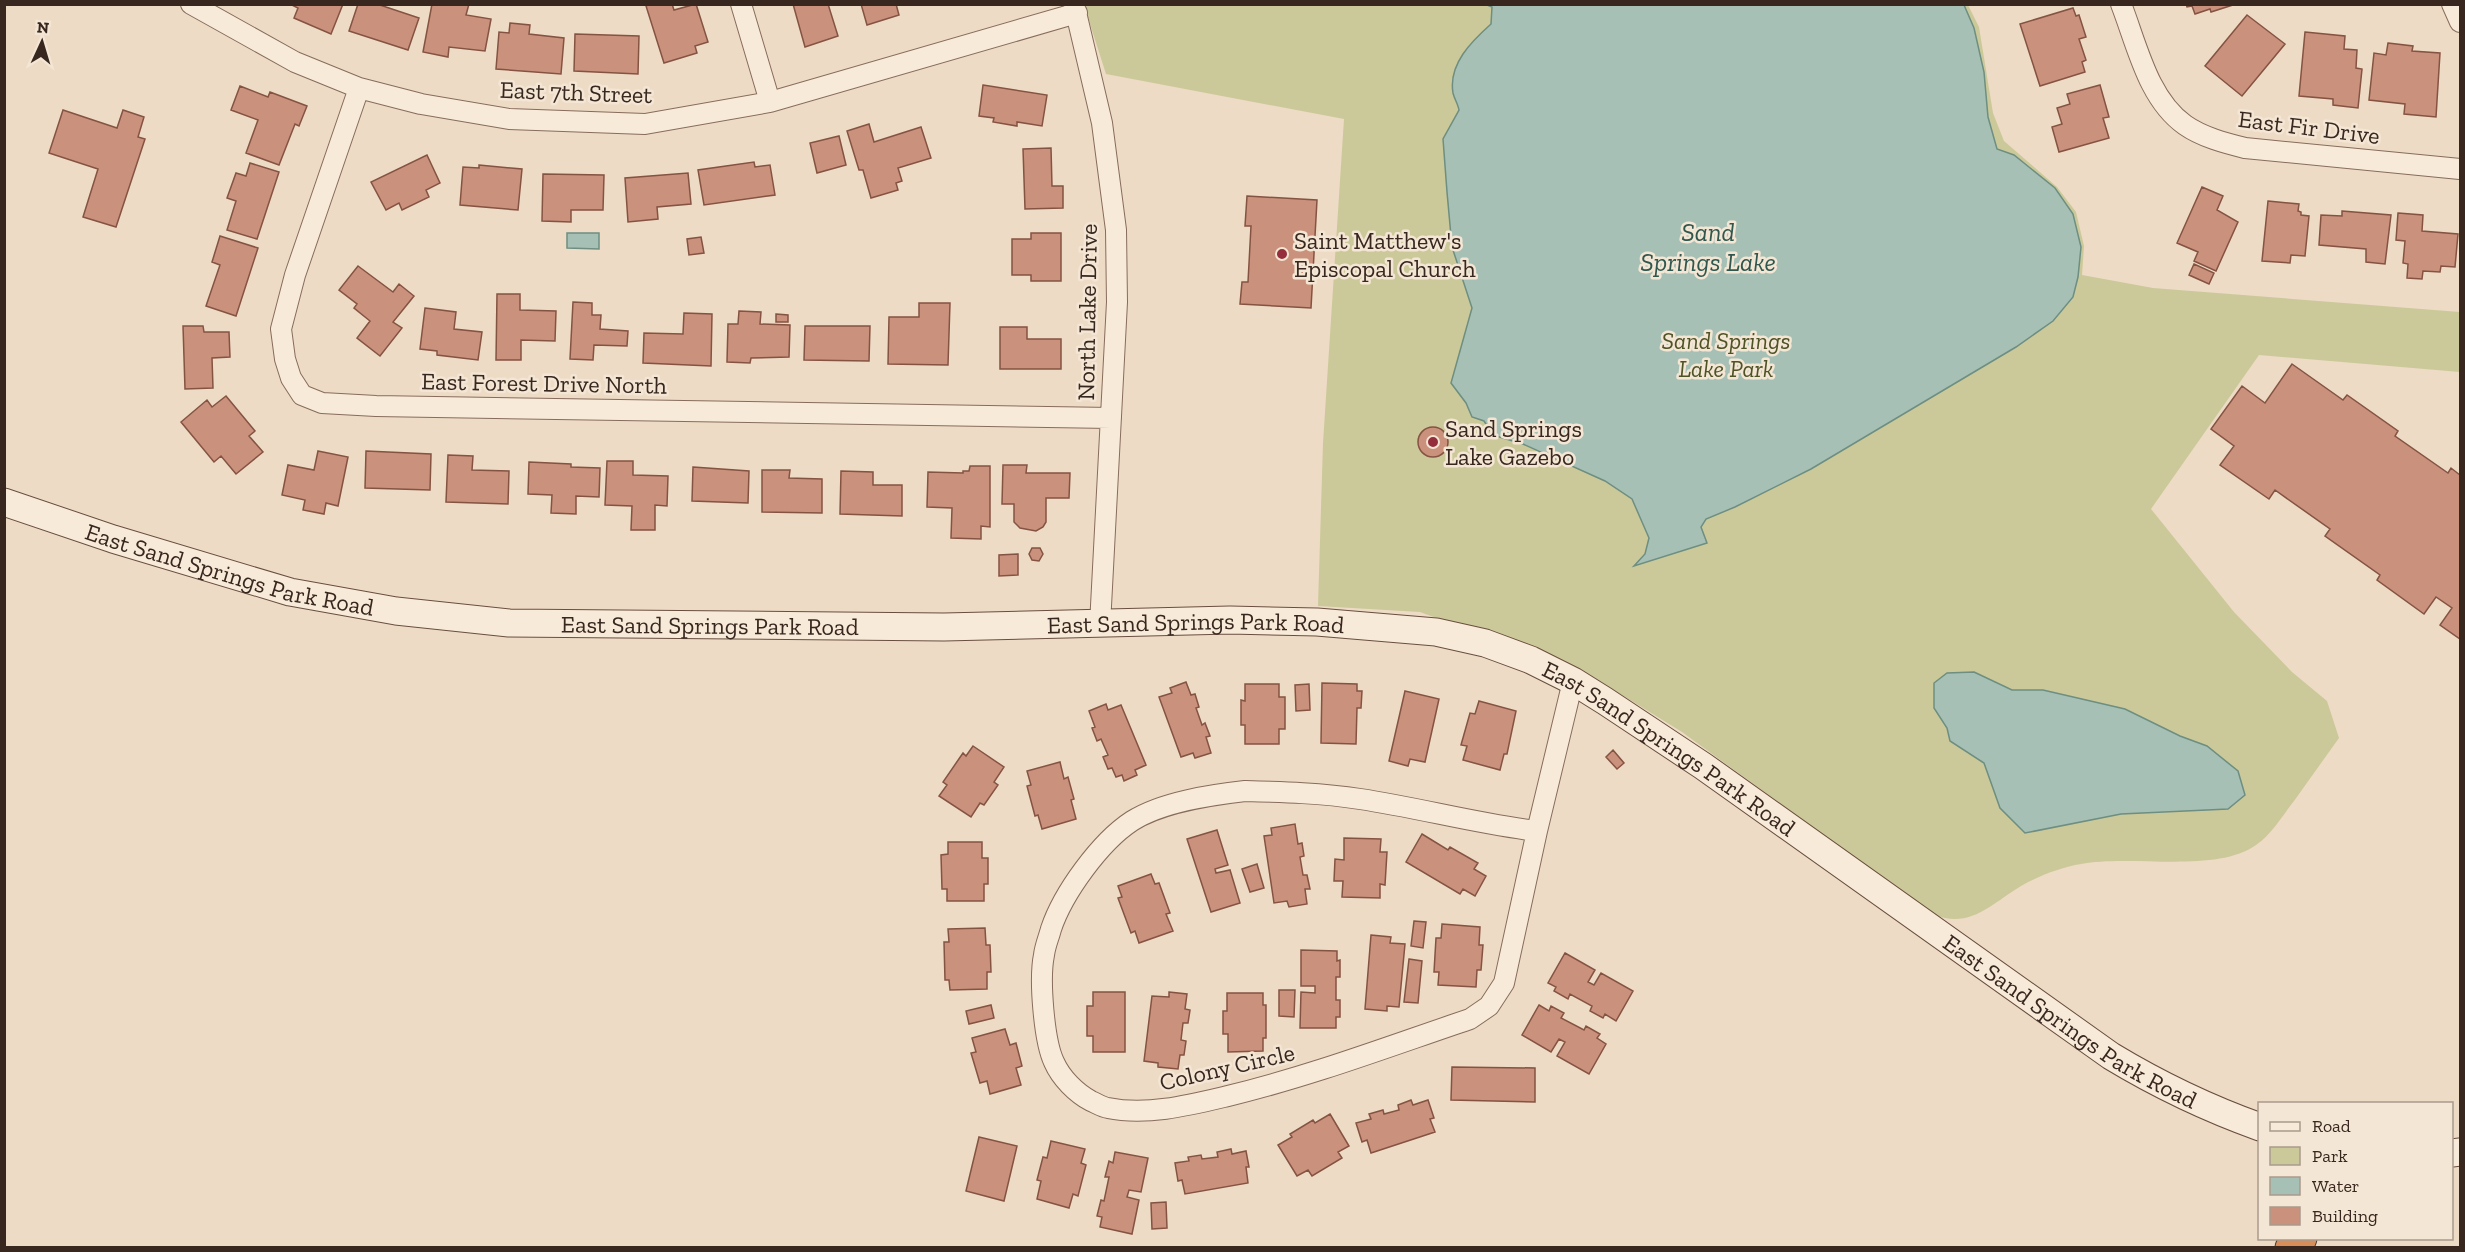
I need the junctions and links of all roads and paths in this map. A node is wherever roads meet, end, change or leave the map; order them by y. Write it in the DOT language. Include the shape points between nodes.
graph roads {
  1 [pos="191,4"];
  2 [pos="741,4"];
  3 [pos="2121,4"];
  4 [pos="2452,4"];
  5 [pos="1075,9"];
  6 [pos="2460,22"];
  7 [pos="360,88"];
  8 [pos="770,102"];
  9 [pos="2460,169"];
  10 [pos="1111,418"];
  11 [pos="4,502"];
  12 [pos="1100,625"];
  13 [pos="1573,681"];
  14 [pos="1538,831"];
  15 [pos="2258,1127"];
  1 -- 7 [label="street, East 7th Street" via="295,62"];
  2 -- 8 [label="street"];
  3 -- 9 [label="street, East Fir Drive" via="2165,108 2186,126 2245,148"];
  4 -- 6 [label="street"];
  5 -- 8 [label="street, East 7th Street"];
  5 -- 10 [label="street, North Lake Drive" via="1102,123 1116,230 1118,302"];
  7 -- 8 [label="street, East 7th Street" via="421,104 509,119 645,123"];
  7 -- 10 [label="street, East Forest Drive North" via="295,275 281,330 291,378 302,395 322,404"];
  10 -- 12 [label="street, North Lake Drive"];
  11 -- 12 [label="street, East Sand Springs Park Road" via="290,592 396,611 521,623"];
  12 -- 13 [label="street, East Sand Springs Park Road" via="1230,620 1317,622 1436,632 1531,660"];
  13 -- 14 [label="street, Colony Circle"];
  13 -- 15 [label="street, East Sand Springs Park Road" via="1703,766 2111,1056 2175,1092"];
  14 -- 14 [label="street, Colony Circle" via="1360,799 1294,792 1245,791 1207,796 1132,821 1093,859 1052,926 1043,957 1043,1000 1054,1063 1084,1097 1106,1108 1148,1111 1286,1082 1470,1019 1489,1006 1504,983"];
}
